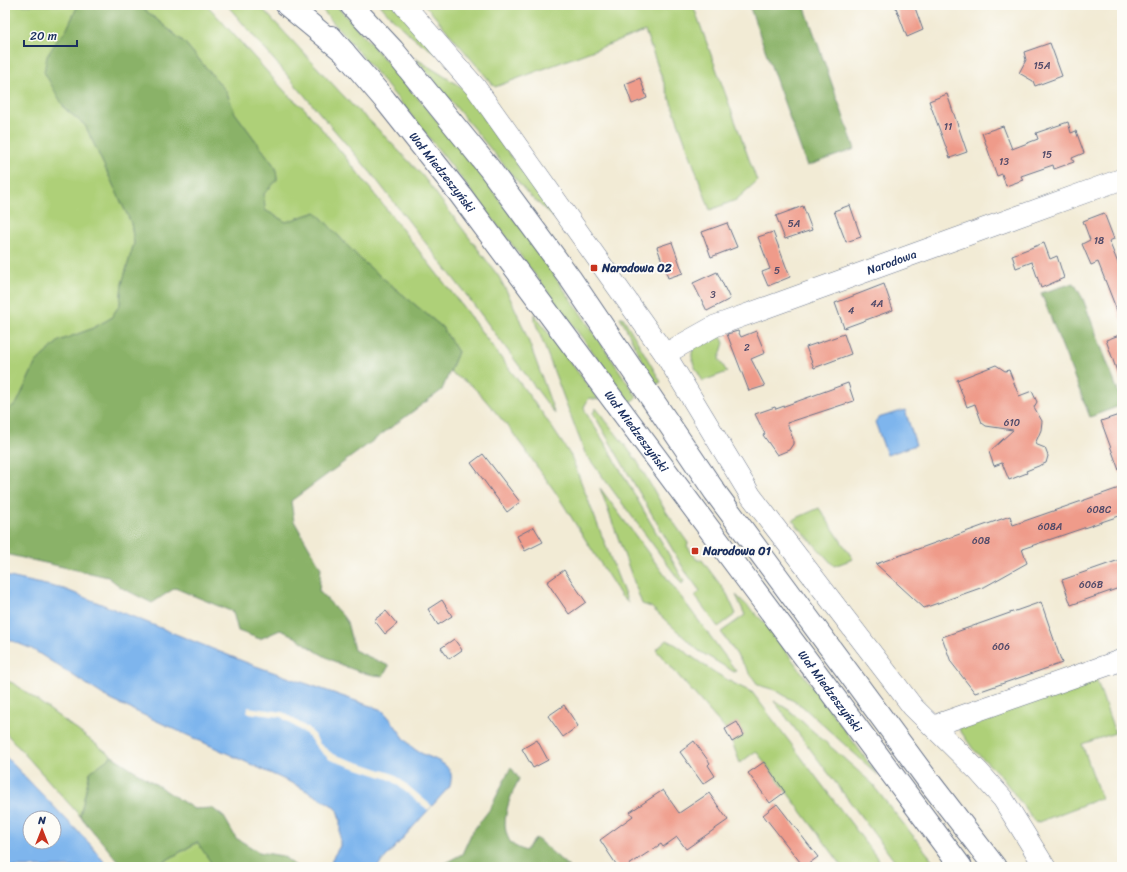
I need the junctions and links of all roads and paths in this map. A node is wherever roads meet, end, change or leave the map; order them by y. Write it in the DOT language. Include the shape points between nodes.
graph roads {
  1 [pos="287,5"];
  2 [pos="302,5"];
  3 [pos="351,5"];
  4 [pos="404,5"];
  5 [pos="344,52"];
  6 [pos="1122,179"];
  7 [pos="665,354"];
  8 [pos="1122,660"];
  9 [pos="942,723"];
  10 [pos="961,867"];
  11 [pos="995,867"];
  12 [pos="1045,867"];
  1 -- 5 [label="main road"];
  2 -- 5 [label="main road, Wał Miedzeszyński"];
  3 -- 11 [label="main road" via="393,50 489,168 570,278 714,492"];
  4 -- 7 [label="street" via="476,88"];
  5 -- 10 [label="main road, Wał Miedzeszyński" via="386,100 459,193"];
  6 -- 7 [label="street, Narodowa" via="715,326"];
  7 -- 12 [label="street" via="752,496 913,707 980,772 1003,799"];
  8 -- 9 [label="street"];
}
